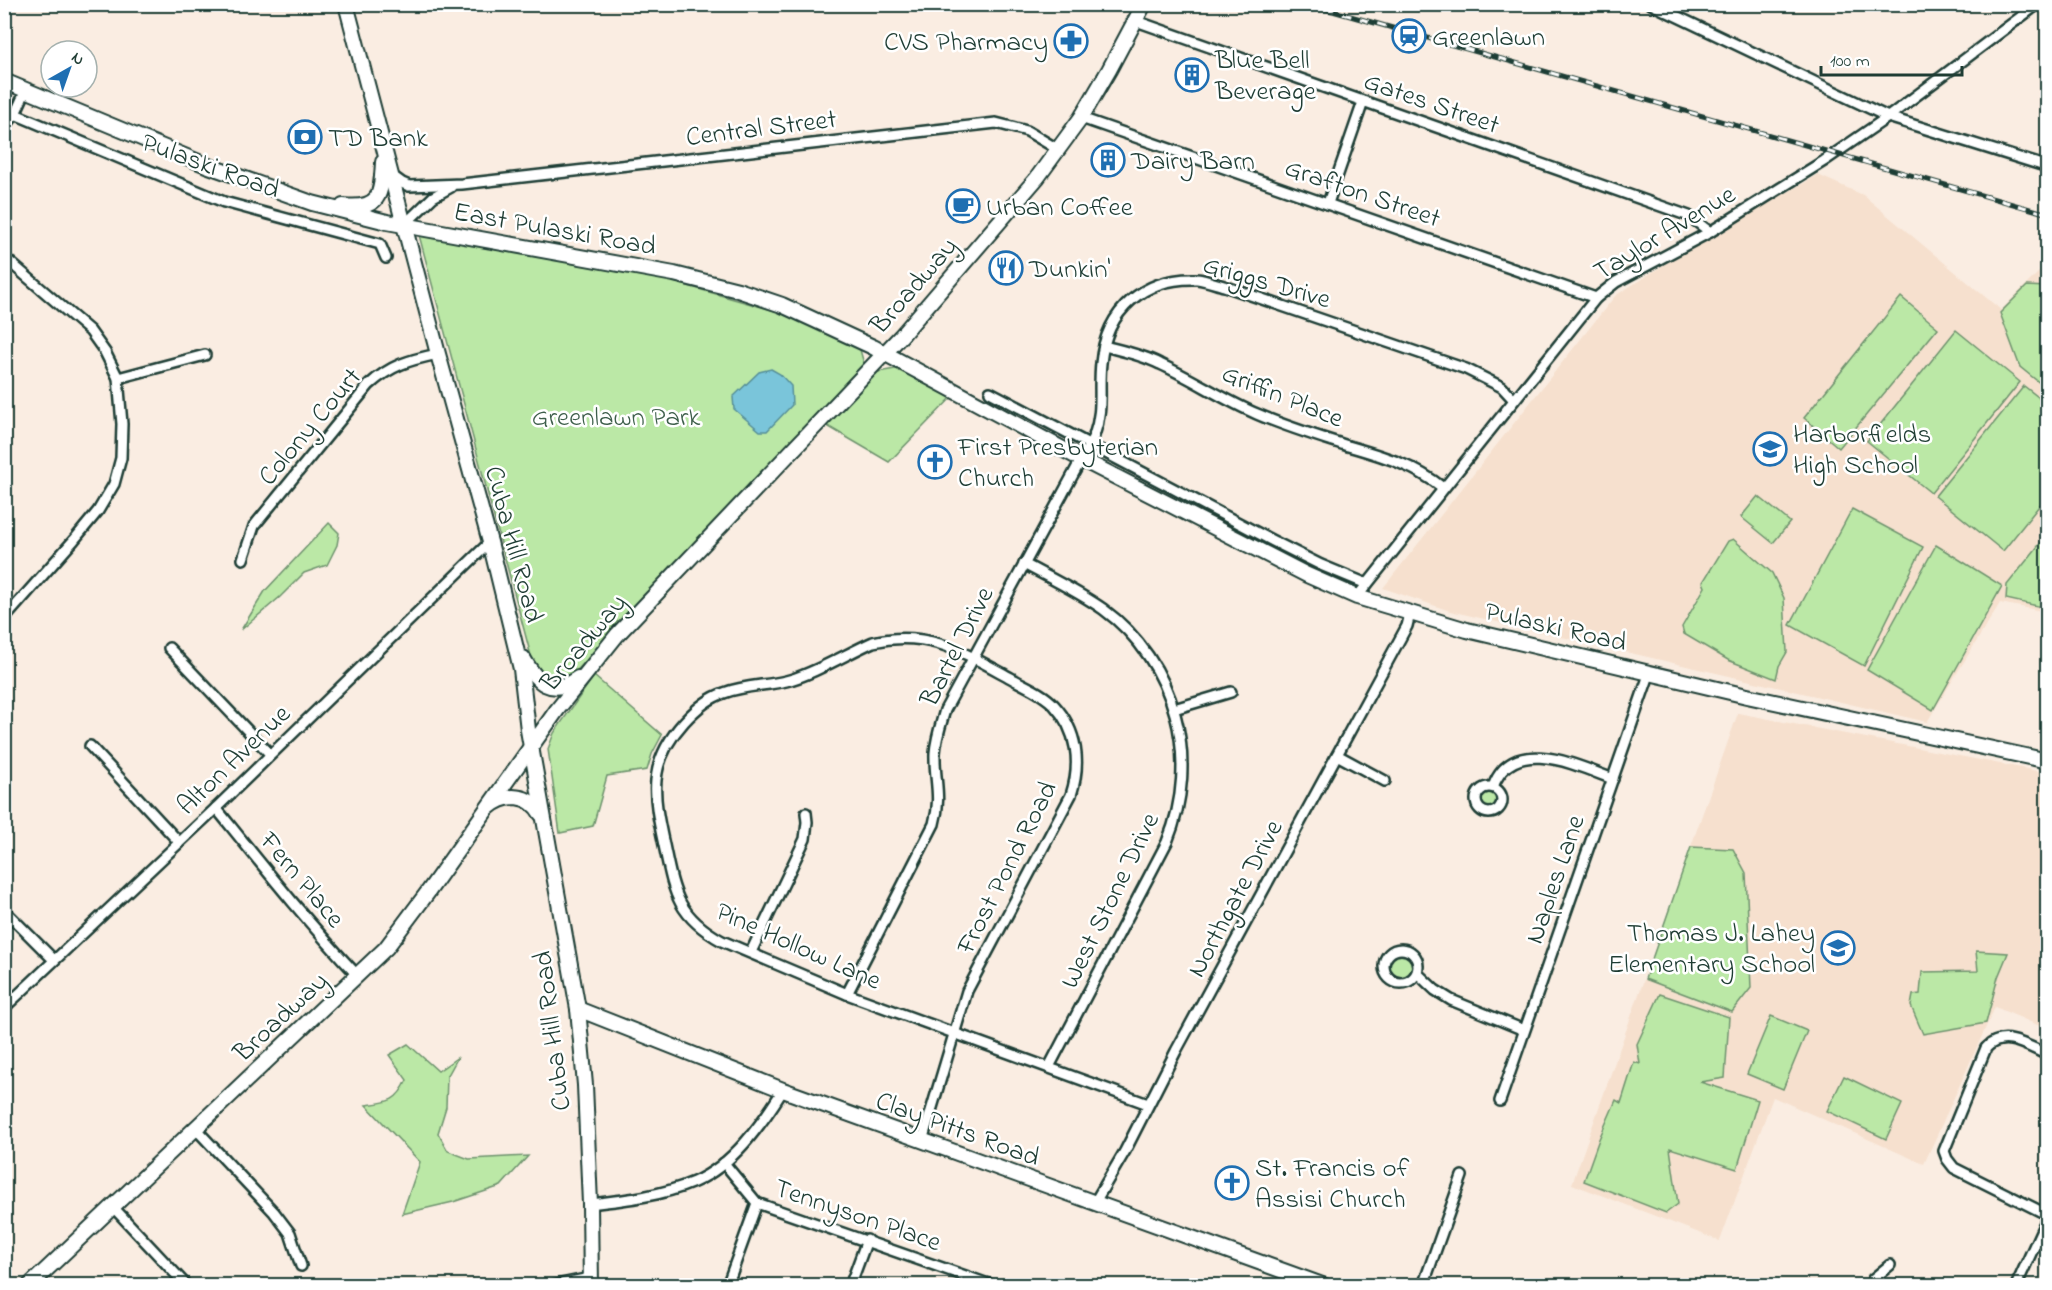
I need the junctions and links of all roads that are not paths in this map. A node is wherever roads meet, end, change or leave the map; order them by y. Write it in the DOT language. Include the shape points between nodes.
graph roads {
  1 [pos="346,4"];
  2 [pos="1144,4"];
  3 [pos="1651,4"];
  4 [pos="2035,5"];
  5 [pos="1136,21"];
  6 [pos="4,81"];
  7 [pos="26,90"];
  8 [pos="1364,102"];
  9 [pos="15,114"];
  10 [pos="1888,117"];
  11 [pos="1081,118"];
  12 [pos="4,128"];
  13 [pos="1059,150"];
  14 [pos="384,151"];
  15 [pos="2048,167"];
  16 [pos="390,174"];
  17 [pos="462,184"];
  18 [pos="312,203"];
  19 [pos="1328,203"];
  20 [pos="404,225"];
  21 [pos="1710,232"];
  22 [pos="4,257"];
  23 [pos="386,258"];
  24 [pos="1596,298"];
  25 [pos="1104,346"];
  26 [pos="886,353"];
  27 [pos="438,354"];
  28 [pos="205,356"];
  29 [pos="118,378"];
  30 [pos="990,392"];
  31 [pos="1514,400"];
  32 [pos="1090,443"];
  33 [pos="1081,459"];
  34 [pos="1443,488"];
  35 [pos="490,542"];
  36 [pos="243,559"];
  37 [pos="1024,564"];
  38 [pos="1368,584"];
  39 [pos="1357,597"];
  40 [pos="1410,614"];
  41 [pos="4,619"];
  42 [pos="169,648"];
  43 [pos="517,648"];
  44 [pos="974,658"];
  45 [pos="593,664"];
  46 [pos="1650,672"];
  47 [pos="1232,692"];
  48 [pos="1174,709"];
  49 [pos="90,746"];
  50 [pos="531,746"];
  51 [pos="270,754"];
  52 [pos="1337,755"];
  53 [pos="2048,761"];
  54 [pos="1613,779"];
  55 [pos="1385,781"];
  56 [pos="1492,787"];
  57 [pos="216,808"];
  58 [pos="483,813"];
  59 [pos="806,813"];
  60 [pos="543,819"];
  61 [pos="179,842"];
  62 [pos="4,910"];
  63 [pos="751,952"];
  64 [pos="54,960"];
  65 [pos="1417,974"];
  66 [pos="358,976"];
  67 [pos="847,994"];
  68 [pos="4,1008"];
  69 [pos="578,1009"];
  70 [pos="1524,1030"];
  71 [pos="953,1034"];
  72 [pos="2048,1055"];
  73 [pos="1049,1067"];
  74 [pos="783,1090"];
  75 [pos="1500,1101"];
  76 [pos="1148,1104"];
  77 [pos="195,1128"];
  78 [pos="922,1141"];
  79 [pos="724,1162"];
  80 [pos="1462,1176"];
  81 [pos="1095,1202"];
  82 [pos="757,1203"];
  83 [pos="590,1204"];
  84 [pos="113,1207"];
  85 [pos="2048,1216"];
  86 [pos="867,1240"];
  87 [pos="1890,1265"];
  88 [pos="301,1266"];
  89 [pos="590,1282"];
  90 [pos="30,1286"];
  91 [pos="187,1286"];
  92 [pos="551,1286"];
  93 [pos="727,1286"];
  94 [pos="850,1286"];
  95 [pos="994,1286"];
  96 [pos="1324,1286"];
  97 [pos="1423,1286"];
  98 [pos="1870,1286"];
  99 [pos="2016,1286"];
  1 -- 14 [label="main road, Cuba Hill Road"];
  2 -- 5 [label="main road, Broadway"];
  3 -- 10 [label="street"];
  4 -- 10 [label="street, Taylor Avenue"];
  5 -- 8 [label="street, Gates Street"];
  5 -- 11 [label="main road, Broadway"];
  6 -- 7 [label="main road, East Pulaski Road"];
  7 -- 9 [label="street"];
  7 -- 18 [label="main road, East Pulaski Road" via="206,165"];
  8 -- 19 [label="street"];
  8 -- 21 [label="street, Gates Street" via="1689,216"];
  9 -- 12 [label="street"];
  9 -- 23 [label="street, Pulaski Road" via="224,202 380,244"];
  10 -- 15 [label="street"];
  10 -- 21 [label="street, Taylor Avenue"];
  11 -- 13 [label="main road, Broadway"];
  11 -- 19 [label="street, Grafton Street"];
  13 -- 17 [label="street, Central Street" via="1027,131 982,123"];
  13 -- 26 [label="main road, Broadway"];
  14 -- 16 [label="main road, Cuba Hill Road"];
  14 -- 18 [label="main road" via="382,187 376,200 352,207"];
  16 -- 17 [label="street, Central Street" via="410,186"];
  16 -- 20 [label="main road, Cuba Hill Road"];
  17 -- 20 [label="street, Central Street" via="433,196"];
  18 -- 20 [label="main road, East Pulaski Road"];
  19 -- 24 [label="street, Grafton Street"];
  20 -- 26 [label="main road, East Pulaski Road" via="708,282 802,313"];
  20 -- 27 [label="main road, Cuba Hill Road"];
  21 -- 24 [label="street, Taylor Avenue" via="1617,282"];
  22 -- 29 [label="street" via="90,331"];
  24 -- 31 [label="street, Taylor Avenue"];
  25 -- 31 [label="street, Griggs Drive" via="1125,305 1146,288 1169,281 1199,279 1466,369 1502,387"];
  25 -- 32 [label="street, Griggs Drive" via="1101,412"];
  25 -- 34 [label="street, Griffin Place" via="1160,363 1218,395 1292,428 1393,460 1430,477"];
  26 -- 33 [label="main road, East Pulaski Road"];
  26 -- 45 [label="main road, Broadway"];
  27 -- 35 [label="main road, Cuba Hill Road"];
  27 -- 36 [label="street, Colony Court" via="400,363 369,385 254,526"];
  28 -- 29 [label="street"];
  29 -- 41 [label="street" via="122,424 114,484 98,511"];
  30 -- 32 [label="street"];
  31 -- 34 [label="street, Taylor Avenue"];
  32 -- 33 [label="street, Griggs Drive"];
  32 -- 38 [label="street" via="1321,565"];
  33 -- 37 [label="street, Bartel Drive"];
  33 -- 39 [label="main road, Pulaski Road"];
  34 -- 38 [label="street, Taylor Avenue"];
  35 -- 43 [label="main road, Cuba Hill Road"];
  35 -- 51 [label="street, Alton Avenue"];
  37 -- 44 [label="street, Bartel Drive"];
  37 -- 48 [label="street, West Stone Drive" via="1121,624 1153,662"];
  38 -- 39 [label="street, Taylor Avenue"];
  39 -- 40 [label="main road, Pulaski Road"];
  40 -- 46 [label="main road, Pulaski Road"];
  40 -- 52 [label="street, Northgate Drive"];
  42 -- 51 [label="street"];
  43 -- 45 [label="main road" via="539,681 552,687 566,686"];
  43 -- 50 [label="main road, Cuba Hill Road"];
  44 -- 63 [label="street, Pine Hollow Lane" via="920,638 873,642 787,681 721,693 697,708 664,748 656,771 655,792 672,884 682,908 705,932"];
  44 -- 67 [label="street, Bartel Drive" via="938,732 935,752 939,792 934,824"];
  44 -- 71 [label="street, Frost Pond Road" via="1053,704 1070,731 1077,775 1061,818 967,991"];
  45 -- 50 [label="main road, Broadway"];
  46 -- 53 [label="main road, Pulaski Road"];
  46 -- 54 [label="street, Naples Lane"];
  47 -- 48 [label="street"];
  48 -- 73 [label="street, West Stone Drive" via="1183,770 1175,822"];
  49 -- 61 [label="street"];
  50 -- 58 [label="main road, Broadway"];
  50 -- 60 [label="main road, Cuba Hill Road"];
  51 -- 57 [label="street, Alton Avenue"];
  52 -- 55 [label="street"];
  52 -- 76 [label="street, Northgate Drive"];
  54 -- 56 [label="street" via="1560,759 1537,757 1504,768"];
  54 -- 70 [label="street, Naples Lane"];
  57 -- 61 [label="street, Alton Avenue"];
  57 -- 66 [label="street, Fern Place" via="291,902"];
  58 -- 60 [label="main road" via="501,799 520,797 534,804"];
  58 -- 66 [label="main road, Broadway" via="386,948"];
  59 -- 63 [label="street" via="805,839"];
  60 -- 69 [label="main road, Cuba Hill Road"];
  61 -- 64 [label="street, Alton Avenue"];
  62 -- 64 [label="street"];
  63 -- 67 [label="street, Pine Hollow Lane"];
  64 -- 68 [label="street, Alton Avenue"];
  65 -- 70 [label="street" via="1451,1000"];
  66 -- 77 [label="main road, Broadway"];
  67 -- 71 [label="street, Pine Hollow Lane"];
  69 -- 74 [label="main road, Clay Pitts Road"];
  69 -- 83 [label="main road, Cuba Hill Road"];
  70 -- 75 [label="street, Naples Lane"];
  71 -- 73 [label="street, Pine Hollow Lane"];
  71 -- 78 [label="street, Frost Pond Road"];
  72 -- 85 [label="street" via="2013,1040 1992,1041 1944,1151 1954,1168"];
  73 -- 76 [label="street, Pine Hollow Lane"];
  74 -- 78 [label="main road, Clay Pitts Road"];
  74 -- 79 [label="street" via="765,1120"];
  76 -- 81 [label="street, Northgate Drive"];
  77 -- 84 [label="main road, Broadway"];
  77 -- 88 [label="street" via="274,1212 290,1233"];
  78 -- 81 [label="main road, Clay Pitts Road"];
  79 -- 82 [label="street, Tennyson Place"];
  79 -- 83 [label="street" via="695,1182 634,1199"];
  80 -- 97 [label="street"];
  81 -- 96 [label="main road, Clay Pitts Road"];
  82 -- 86 [label="street, Tennyson Place"];
  82 -- 93 [label="street"];
  83 -- 89 [label="main road, Cuba Hill Road"];
  84 -- 90 [label="main road, Broadway"];
  84 -- 91 [label="street"];
  85 -- 99 [label="street"];
  86 -- 94 [label="street"];
  86 -- 95 [label="street, Tennyson Place"];
  87 -- 98 [label="street"];
  89 -- 92 [label="street"];
}
